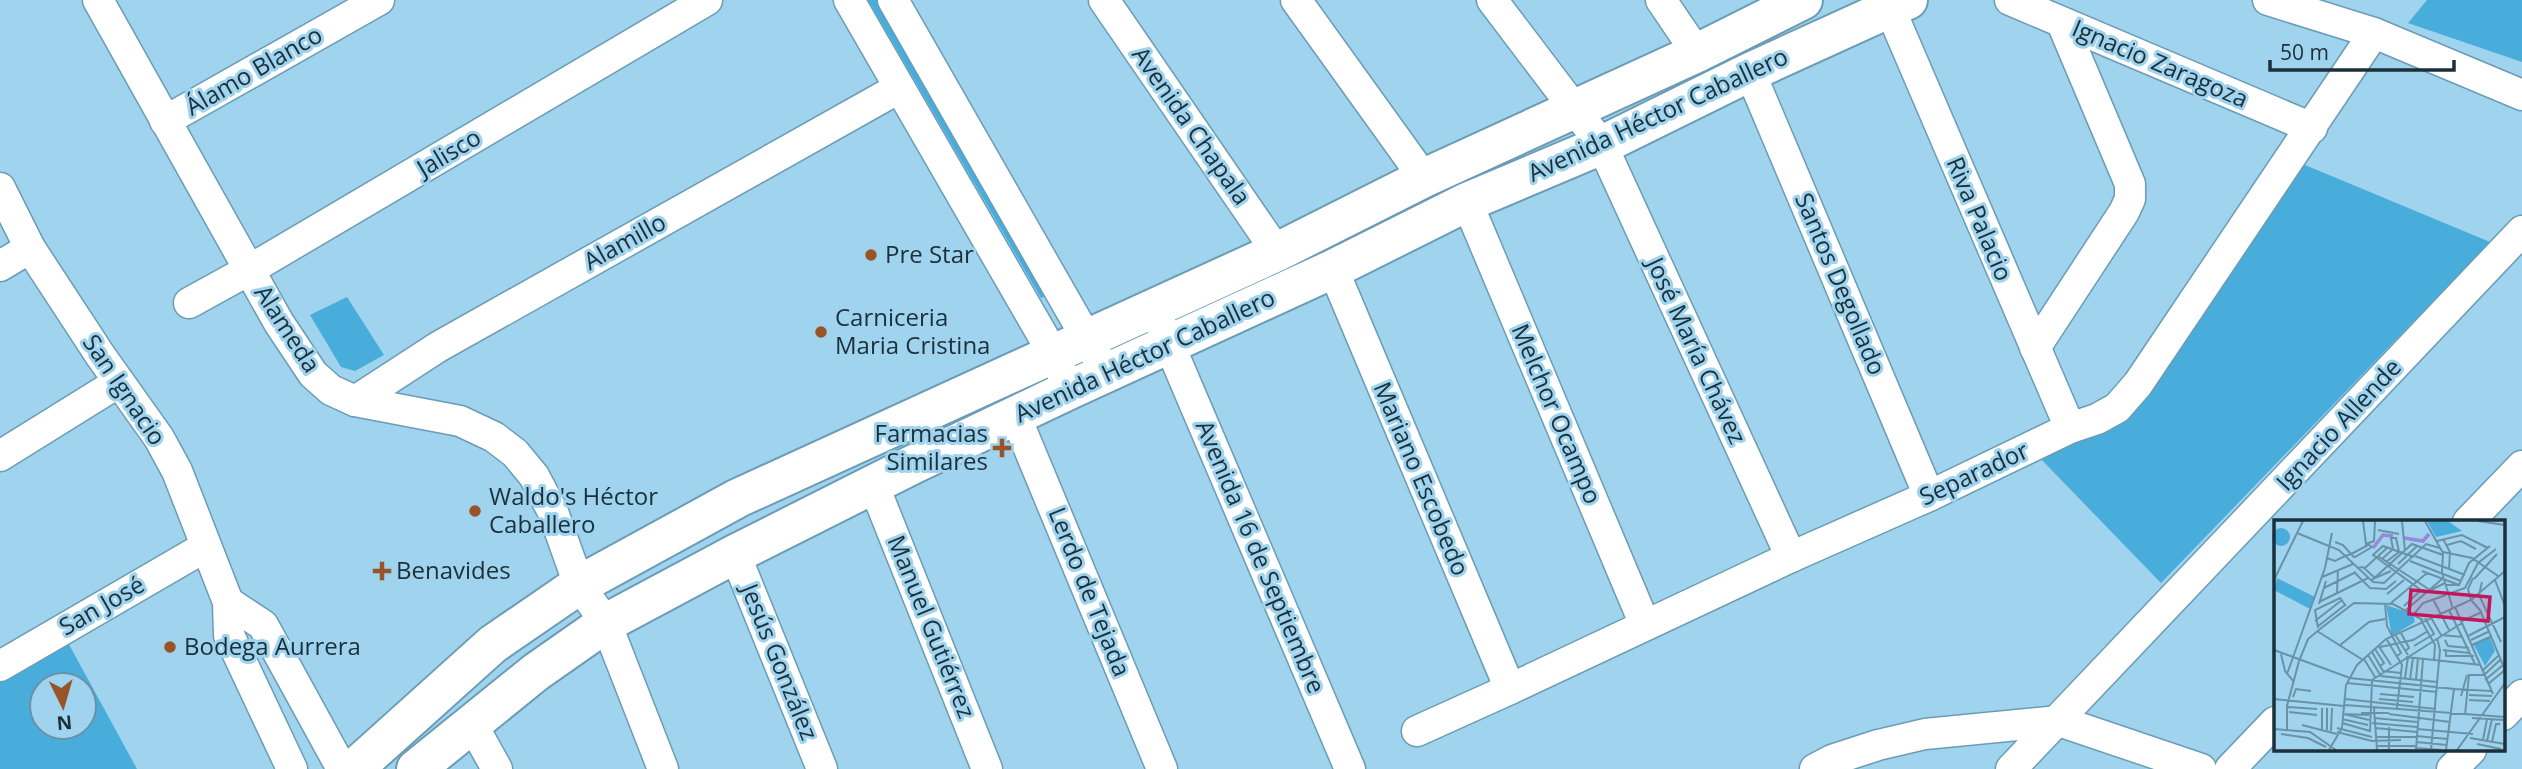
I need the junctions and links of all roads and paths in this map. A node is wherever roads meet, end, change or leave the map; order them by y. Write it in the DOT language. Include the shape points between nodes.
graph roads {
  1 [pos="98,0"];
  2 [pos="379,0"];
  3 [pos="707,0"];
  4 [pos="849,0"];
  5 [pos="893,0"];
  6 [pos="1104,0"];
  7 [pos="1296,0"];
  8 [pos="1492,0"];
  9 [pos="1661,0"];
  10 [pos="1803,0"];
  11 [pos="2010,0"];
  12 [pos="2268,0"];
  13 [pos="1876,7"];
  14 [pos="2062,23"];
  15 [pos="2374,33"];
  16 [pos="1698,53"];
  17 [pos="1750,72"];
  18 [pos="899,88"];
  19 [pos="2522,95"];
  20 [pos="1573,109"];
  21 [pos="165,121"];
  22 [pos="2312,128"];
  23 [pos="1602,145"];
  24 [pos="1424,178"];
  25 [pos="0,188"];
  26 [pos="1467,202"];
  27 [pos="2522,232"];
  28 [pos="30,248"];
  29 [pos="1278,252"];
  30 [pos="0,266"];
  31 [pos="1333,269"];
  32 [pos="249,270"];
  33 [pos="189,303"];
  34 [pos="1154,309"];
  35 [pos="1169,345"];
  36 [pos="2035,348"];
  37 [pos="1070,361"];
  38 [pos="119,382"];
  39 [pos="355,401"];
  40 [pos="1015,415"];
  41 [pos="901,424"];
  42 [pos="2070,428"];
  43 [pos="0,456"];
  44 [pos="915,464"];
  45 [pos="2522,466"];
  46 [pos="874,486"];
  47 [pos="1929,496"];
  48 [pos="2470,520"];
  49 [pos="205,547"];
  50 [pos="735,554"];
  51 [pos="1791,557"];
  52 [pos="579,585"];
  53 [pos="228,602"];
  54 [pos="606,623"];
  55 [pos="1645,625"];
  56 [pos="0,666"];
  57 [pos="1510,690"];
  58 [pos="2522,695"];
  59 [pos="2504,714"];
  60 [pos="2059,721"];
  61 [pos="2274,723"];
  62 [pos="472,724"];
  63 [pos="1417,731"];
  64 [pos="2468,752"];
  65 [pos="292,769"];
  66 [pos="342,769"];
  67 [pos="354,769"];
  68 [pos="416,769"];
  69 [pos="497,769"];
  70 [pos="663,769"];
  71 [pos="822,769"];
  72 [pos="988,769"];
  73 [pos="1162,769"];
  74 [pos="1350,769"];
  75 [pos="1815,769"];
  76 [pos="2011,769"];
  77 [pos="2201,769"];
  78 [pos="2230,769"];
  79 [pos="2452,769"];
  1 -- 21 [label="street, Alameda"];
  2 -- 21 [label="street, Álamo Blanco"];
  3 -- 32 [label="street, Jalisco"];
  4 -- 18 [label="street"];
  5 -- 37 [label="street"];
  6 -- 29 [label="street, Avenida Chapala"];
  7 -- 24 [label="street"];
  8 -- 20 [label="street, José María Chávez"];
  9 -- 16 [label="street"];
  10 -- 16 [label="main road, Avenida Héctor Caballero"];
  11 -- 14 [label="street, Ignacio Zaragoza"];
  12 -- 15 [label="street"];
  13 -- 17 [label="main road, Avenida Héctor Caballero"];
  13 -- 36 [label="street, Riva Palacio"];
  14 -- 22 [label="street, Ignacio Zaragoza"];
  14 -- 36 [label="street" via="2131,193 2124,212"];
  15 -- 19 [label="street"];
  15 -- 22 [label="street, Separador"];
  16 -- 20 [label="main road, Avenida Héctor Caballero"];
  17 -- 23 [label="main road, Avenida Héctor Caballero"];
  17 -- 47 [label="street, Santos Degollado"];
  18 -- 37 [label="street"];
  18 -- 39 [label="street, Alamillo" via="438,347"];
  20 -- 23 [label="street, José María Chávez"];
  20 -- 24 [label="main road, Avenida Héctor Caballero"];
  21 -- 32 [label="street, Alameda"];
  22 -- 42 [label="street, Separador" via="2129,397 2097,419"];
  23 -- 26 [label="main road, Avenida Héctor Caballero"];
  23 -- 51 [label="street, José María Chávez"];
  24 -- 29 [label="main road, Avenida Héctor Caballero"];
  25 -- 28 [label="street, San Ignacio"];
  26 -- 31 [label="main road, Avenida Héctor Caballero"];
  26 -- 55 [label="street, Melchor Ocampo"];
  27 -- 60 [label="street, Ignacio Allende"];
  28 -- 30 [label="street"];
  28 -- 38 [label="street, San Ignacio"];
  29 -- 34 [label="main road, Avenida Héctor Caballero"];
  31 -- 35 [label="main road, Avenida Héctor Caballero"];
  31 -- 57 [label="street, Mariano Escobedo"];
  32 -- 33 [label="street, Jalisco"];
  32 -- 39 [label="street, Alameda" via="313,374 331,390"];
  34 -- 35 [label="street, Avenida 16 de Septiembre"];
  34 -- 37 [label="main road, Avenida Héctor Caballero"];
  35 -- 37 [label="main road, Avenida Héctor Caballero" via="1106,374"];
  35 -- 74 [label="street, Avenida 16 de Septiembre"];
  36 -- 42 [label="street, Riva Palacio"];
  37 -- 40 [label="main road, Avenida Héctor Caballero"];
  37 -- 41 [label="main road, Avenida Héctor Caballero"];
  38 -- 43 [label="street"];
  38 -- 49 [label="street, San Ignacio" via="177,471"];
  39 -- 52 [label="street, Alameda" via="460,421 515,453 534,476 553,512"];
  40 -- 44 [label="main road, Avenida Héctor Caballero"];
  40 -- 73 [label="street, Lerdo de Tejada"];
  41 -- 44 [label="main road"];
  41 -- 52 [label="main road, Avenida Héctor Caballero" via="737,498"];
  42 -- 47 [label="street, Separador"];
  44 -- 46 [label="main road, Avenida Héctor Caballero"];
  45 -- 48 [label="street"];
  46 -- 50 [label="main road, Avenida Héctor Caballero"];
  46 -- 72 [label="street, Manuel Gutiérrez"];
  47 -- 51 [label="street, Separador"];
  49 -- 53 [label="street, San Ignacio"];
  49 -- 56 [label="street, San José"];
  50 -- 54 [label="main road, Avenida Héctor Caballero"];
  50 -- 71 [label="street, Jesús González"];
  51 -- 55 [label="street, Separador"];
  52 -- 54 [label="street, Alameda"];
  52 -- 67 [label="main road, Avenida Héctor Caballero" via="493,644"];
  53 -- 65 [label="street, San Ignacio" via="229,635"];
  53 -- 66 [label="street" via="263,625"];
  54 -- 62 [label="main road, Avenida Héctor Caballero"];
  54 -- 70 [label="street, Alameda"];
  55 -- 57 [label="street, Separador"];
  57 -- 63 [label="street, Separador"];
  58 -- 59 [label="street"];
  60 -- 75 [label="street" via="1924,734 1878,745"];
  60 -- 76 [label="street, Ignacio Allende"];
  60 -- 77 [label="street"];
  61 -- 78 [label="street"];
  62 -- 68 [label="main road, Avenida Héctor Caballero"];
  62 -- 69 [label="street"];
  64 -- 79 [label="street"];
}
